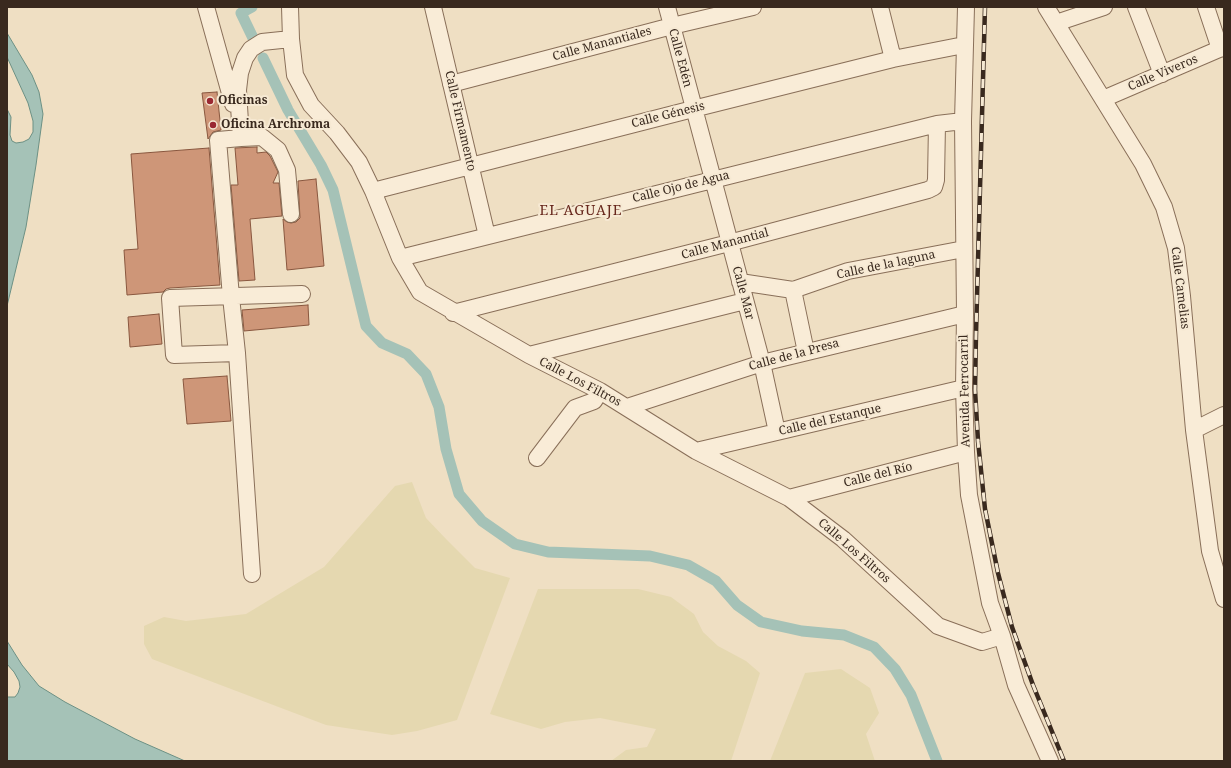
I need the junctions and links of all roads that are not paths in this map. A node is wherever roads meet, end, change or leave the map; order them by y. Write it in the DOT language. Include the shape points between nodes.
graph roads {
  1 [pos="206,7"];
  2 [pos="290,7"];
  3 [pos="433,7"];
  4 [pos="666,7"];
  5 [pos="753,7"];
  6 [pos="880,7"];
  7 [pos="966,7"];
  8 [pos="1046,7"];
  9 [pos="1104,7"];
  10 [pos="1136,7"];
  11 [pos="1206,7"];
  12 [pos="1056,23"];
  13 [pos="672,26"];
  14 [pos="291,39"];
  15 [pos="964,45"];
  16 [pos="1222,48"];
  17 [pos="893,59"];
  18 [pos="1162,74"];
  19 [pos="451,84"];
  20 [pos="1102,99"];
  21 [pos="693,109"];
  22 [pos="963,121"];
  23 [pos="937,124"];
  24 [pos="240,133"];
  25 [pos="471,166"];
  26 [pos="712,179"];
  27 [pos="373,191"];
  28 [pos="291,214"];
  29 [pos="487,236"];
  30 [pos="729,243"];
  31 [pos="964,248"];
  32 [pos="400,258"];
  33 [pos="740,282"];
  34 [pos="793,290"];
  35 [pos="302,294"];
  36 [pos="231,297"];
  37 [pos="745,301"];
  38 [pos="453,313"];
  39 [pos="965,314"];
  40 [pos="806,352"];
  41 [pos="237,353"];
  42 [pos="529,356"];
  43 [pos="762,363"];
  44 [pos="964,388"];
  45 [pos="600,390"];
  46 [pos="627,407"];
  47 [pos="1224,415"];
  48 [pos="1194,430"];
  49 [pos="776,432"];
  50 [pos="696,450"];
  51 [pos="966,452"];
  52 [pos="537,458"];
  53 [pos="789,498"];
  54 [pos="252,574"];
  55 [pos="1224,599"];
  56 [pos="1002,636"];
  57 [pos="1050,761"];
  1 -- 24 [label="street"];
  2 -- 14 [label="street, Calle Los Filtros"];
  3 -- 19 [label="street, Calle Firmamento"];
  4 -- 13 [label="street, Calle Edén"];
  5 -- 13 [label="street, Calle Manantiales"];
  6 -- 17 [label="street"];
  7 -- 15 [label="street, Avenida Ferrocarril"];
  8 -- 12 [label="street, Calle Camelias"];
  9 -- 12 [label="street"];
  10 -- 18 [label="street"];
  11 -- 16 [label="street"];
  12 -- 20 [label="street, Calle Camelias"];
  13 -- 19 [label="street, Calle Manantiales"];
  13 -- 21 [label="street, Calle Edén"];
  14 -- 24 [label="street" via="262,42 251,49 245,58 238,90"];
  14 -- 27 [label="street, Calle Los Filtros" via="295,75 310,105 337,133 359,162"];
  15 -- 17 [label="street, Calle Génesis"];
  15 -- 22 [label="street, Avenida Ferrocarril"];
  16 -- 18 [label="street, Calle Viveros"];
  17 -- 21 [label="street, Calle Génesis"];
  18 -- 20 [label="street, Calle Viveros"];
  19 -- 25 [label="street, Calle Firmamento"];
  20 -- 48 [label="street, Calle Camelias" via="1143,164 1164,207 1176,248"];
  21 -- 25 [label="street, Calle Génesis"];
  21 -- 26 [label="street, Calle Mar"];
  22 -- 23 [label="street, Calle Ojo de Agua"];
  22 -- 31 [label="street, Avenida Ferrocarril"];
  23 -- 26 [label="street, Calle Ojo de Agua"];
  23 -- 30 [label="street, Calle Manantial" via="936,180 934,186 928,190"];
  24 -- 28 [label="street" via="262,137 278,150 287,170"];
  24 -- 36 [label="street" via="218,140"];
  25 -- 27 [label="street, Calle Génesis"];
  25 -- 29 [label="street, Calle Firmamento"];
  26 -- 29 [label="street, Calle Ojo de Agua"];
  26 -- 30 [label="street, Calle Mar"];
  27 -- 32 [label="street, Calle Los Filtros"];
  29 -- 32 [label="street, Calle Ojo de Agua"];
  30 -- 33 [label="street, Calle Mar"];
  30 -- 38 [label="street, Calle Manantial"];
  31 -- 34 [label="street, Calle de la laguna" via="848,271"];
  31 -- 39 [label="street, Avenida Ferrocarril"];
  32 -- 38 [label="street, Calle Los Filtros" via="420,292"];
  33 -- 34 [label="street, Calle de la laguna"];
  33 -- 37 [label="street, Calle Mar"];
  34 -- 40 [label="street"];
  35 -- 36 [label="street"];
  36 -- 41 [label="street"];
  36 -- 41 [label="street" via="170,298 174,355"];
  37 -- 42 [label="street"];
  37 -- 43 [label="street, Calle Mar"];
  38 -- 42 [label="street, Calle Los Filtros"];
  39 -- 40 [label="street, Calle de la Presa"];
  39 -- 44 [label="street, Avenida Ferrocarril"];
  40 -- 43 [label="street, Calle de la Presa"];
  41 -- 54 [label="street"];
  42 -- 45 [label="street, Calle Los Filtros"];
  43 -- 46 [label="street, Calle de la Presa"];
  43 -- 49 [label="street, Calle Mar"];
  44 -- 49 [label="street, Calle del Estanque"];
  44 -- 51 [label="street, Avenida Ferrocarril"];
  45 -- 46 [label="street, Calle Los Filtros"];
  45 -- 52 [label="street" via="594,401 575,408"];
  46 -- 50 [label="street, Calle Los Filtros"];
  47 -- 48 [label="street"];
  48 -- 55 [label="street, Calle Camelias" via="1210,551"];
  49 -- 50 [label="street, Calle del Estanque"];
  50 -- 53 [label="street, Calle Los Filtros"];
  51 -- 53 [label="street, Calle del Río"];
  51 -- 56 [label="street, Avenida Ferrocarril" via="970,495 990,603"];
  53 -- 56 [label="street, Calle Los Filtros" via="843,539 938,626 982,642"];
  56 -- 57 [label="street, Avenida Ferrocarril" via="1016,685"];
}
